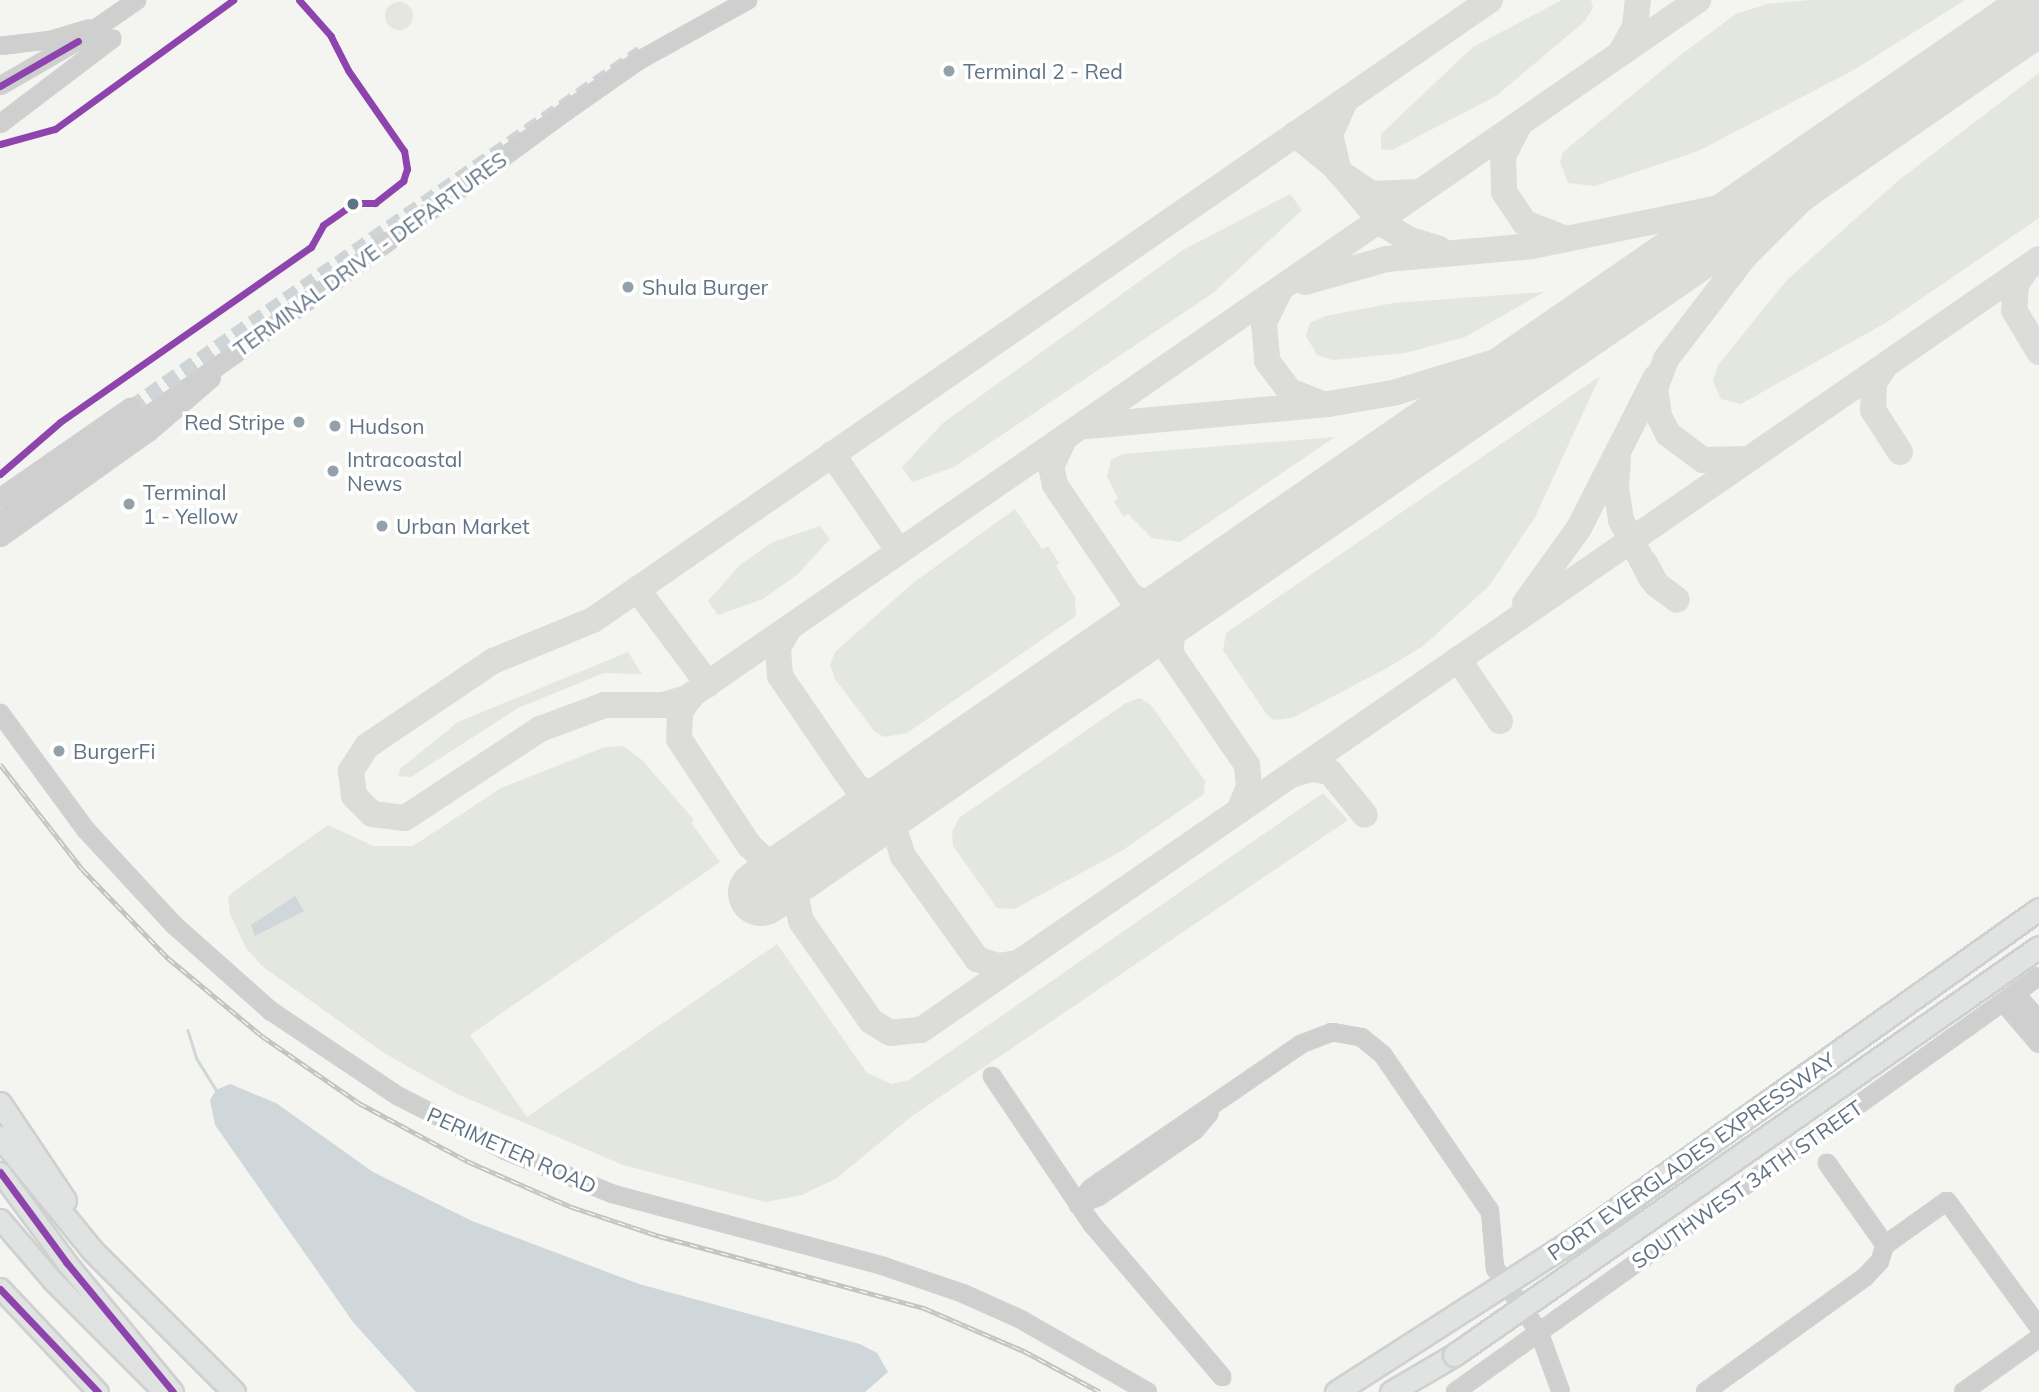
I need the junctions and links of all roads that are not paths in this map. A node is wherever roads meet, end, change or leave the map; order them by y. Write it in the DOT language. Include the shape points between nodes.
graph roads {
  1 [pos="137,0"];
  2 [pos="748,0"];
  3 [pos="103,24"];
  4 [pos="112,39"];
  5 [pos="0,46"];
  6 [pos="0,86"];
  7 [pos="0,124"];
  8 [pos="241,350"];
  9 [pos="131,407"];
  10 [pos="0,499"];
  11 [pos="0,520"];
  12 [pos="0,538"];
  13 [pos="0,713"];
  14 [pos="2039,909"];
  15 [pos="2039,947"];
  16 [pos="2039,976"];
  17 [pos="2015,993"];
  18 [pos="2003,1002"];
  19 [pos="2039,1021"];
  20 [pos="2039,1044"];
  21 [pos="992,1076"];
  22 [pos="0,1103"];
  23 [pos="0,1138"];
  24 [pos="1827,1163"];
  25 [pos="0,1172"];
  26 [pos="1078,1205"];
  27 [pos="0,1219"];
  28 [pos="1885,1245"];
  29 [pos="2,1291"];
  30 [pos="136,1298"];
  31 [pos="2039,1327"];
  32 [pos="1539,1332"];
  33 [pos="2039,1338"];
  34 [pos="1454,1355"];
  35 [pos="1222,1377"];
  36 [pos="98,1392"];
  37 [pos="164,1392"];
  38 [pos="173,1392"];
  39 [pos="234,1392"];
  40 [pos="1148,1392"];
  41 [pos="1336,1392"];
  42 [pos="1391,1392"];
  43 [pos="1401,1392"];
  44 [pos="1455,1392"];
  45 [pos="1561,1392"];
  46 [pos="1705,1392"];
  47 [pos="1964,1392"];
  1 -- 3 [label="street"];
  2 -- 8 [label="street, TERMINAL DRIVE - DEPARTURES" via="639,61 576,104"];
  3 -- 5 [label="street" via="51,40"];
  3 -- 6 [label="street"];
  4 -- 7 [label="street"];
  8 -- 11 [label="street, TERMINAL DRIVE - DEPARTURES"];
  8 -- 12 [label="street" via="148,433"];
  9 -- 10 [label="street"];
  13 -- 40 [label="street, PERIMETER ROAD" via="86,830 174,925 271,1011 398,1096 517,1156 613,1194 883,1266 962,1293 1020,1319"];
  14 -- 41 [label="highway, PORT EVERGLADES EXPRESSWAY, bridge" via="1579,1236"];
  15 -- 34 [label="highway, PORT EVERGLADES EXPRESSWAY, bridge"];
  16 -- 17 [label="street, SOUTHWEST 34TH STREET"];
  17 -- 18 [label="street, SOUTHWEST 34TH STREET"];
  17 -- 19 [label="street"];
  18 -- 20 [label="street"];
  18 -- 32 [label="street, SOUTHWEST 34TH STREET"];
  21 -- 26 [label="street"];
  22 -- 30 [label="highway"];
  23 -- 30 [label="highway" via="64,1219"];
  24 -- 28 [label="street"];
  25 -- 38 [label="main road" via="66,1262"];
  26 -- 32 [label="street" via="1091,1188 1310,1039 1343,1032 1370,1042 1490,1211 1495,1268"];
  26 -- 35 [label="street"];
  27 -- 37 [label="main road" via="78,1307"];
  28 -- 31 [label="street" via="1947,1201"];
  28 -- 46 [label="street" via="1880,1262 1865,1277"];
  29 -- 36 [label="main road"];
  30 -- 39 [label="highway"];
  32 -- 44 [label="street, SOUTHWEST 34TH STREET"];
  32 -- 45 [label="street"];
  33 -- 47 [label="street"];
  34 -- 42 [label="highway, PORT EVERGLADES EXPRESSWAY"];
  34 -- 43 [label="highway"];
}
